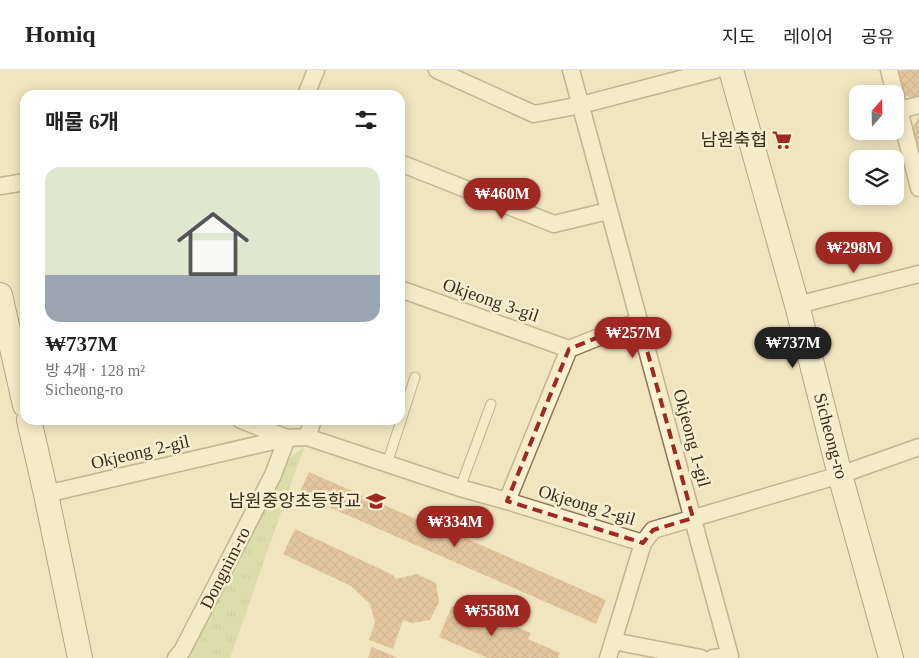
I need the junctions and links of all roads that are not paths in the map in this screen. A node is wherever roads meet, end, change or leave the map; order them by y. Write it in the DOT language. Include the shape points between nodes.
graph roads {
  1 [pos="316,70"];
  2 [pos="437,70"];
  3 [pos="571,70"];
  4 [pos="715,70"];
  5 [pos="731,70"];
  6 [pos="889,70"];
  7 [pos="893,85"];
  8 [pos="308,90"];
  9 [pos="581,105"];
  10 [pos="919,105"];
  11 [pos="904,109"];
  12 [pos="904,126"];
  13 [pos="405,165"];
  14 [pos="20,183"];
  15 [pos="0,186"];
  16 [pos="919,188"];
  17 [pos="608,211"];
  18 [pos="919,274"];
  19 [pos="405,291"];
  20 [pos="0,295"];
  21 [pos="797,305"];
  22 [pos="638,321"];
  23 [pos="10,333"];
  24 [pos="569,349"];
  25 [pos="415,377"];
  26 [pos="20,381"];
  27 [pos="491,404"];
  28 [pos="405,408"];
  29 [pos="30,425"];
  30 [pos="254,425"];
  31 [pos="311,425"];
  32 [pos="400,425"];
  33 [pos="307,437"];
  34 [pos="287,438"];
  35 [pos="919,447"];
  36 [pos="387,464"];
  37 [pos="840,474"];
  38 [pos="460,488"];
  39 [pos="46,494"];
  40 [pos="507,501"];
  41 [pos="693,518"];
  42 [pos="642,543"];
  43 [pos="613,641"];
  44 [pos="80,658"];
  45 [pos="176,658"];
  46 [pos="608,658"];
  47 [pos="701,658"];
  48 [pos="713,658"];
  49 [pos="891,658"];
  1 -- 8 [label="street"];
  2 -- 9 [label="street" via="534,114"];
  3 -- 9 [label="street, Okjeong 1-gil"];
  4 -- 9 [label="street"];
  5 -- 21 [label="street, Sicheong-ro"];
  6 -- 7 [label="street"];
  9 -- 17 [label="street, Okjeong 1-gil"];
  10 -- 11 [label="street"];
  12 -- 16 [label="street"];
  13 -- 17 [label="street" via="554,224"];
  14 -- 15 [label="street"];
  17 -- 22 [label="street, Okjeong 1-gil"];
  18 -- 21 [label="street"];
  19 -- 24 [label="street, Okjeong 3-gil"];
  20 -- 23 [label="street"];
  21 -- 37 [label="street, Sicheong-ro"];
  22 -- 24 [label="street"];
  22 -- 41 [label="street, Okjeong 1-gil"];
  23 -- 26 [label="street"];
  24 -- 40 [label="street"];
  25 -- 28 [label="lane"];
  27 -- 38 [label="lane"];
  29 -- 39 [label="street"];
  30 -- 34 [label="street"];
  31 -- 33 [label="street"];
  32 -- 36 [label="lane"];
  33 -- 34 [label="street, Okjeong 2-gil"];
  33 -- 36 [label="street, Okjeong 2-gil"];
  34 -- 39 [label="street, Okjeong 2-gil"];
  34 -- 45 [label="street, Dongnim-ro" via="273,474"];
  35 -- 37 [label="street, Okjeong 2-gil"];
  36 -- 38 [label="street, Okjeong 2-gil"];
  37 -- 41 [label="street, Okjeong 2-gil"];
  37 -- 49 [label="street, Sicheong-ro"];
  38 -- 40 [label="street, Okjeong 2-gil"];
  39 -- 44 [label="street"];
  40 -- 42 [label="street, Okjeong 2-gil"];
  41 -- 42 [label="street, Okjeong 2-gil" via="653,530"];
  41 -- 48 [label="street, Okjeong 1-gil" via="730,656"];
  42 -- 43 [label="street"];
  43 -- 46 [label="street"];
  43 -- 47 [label="street"];
}
